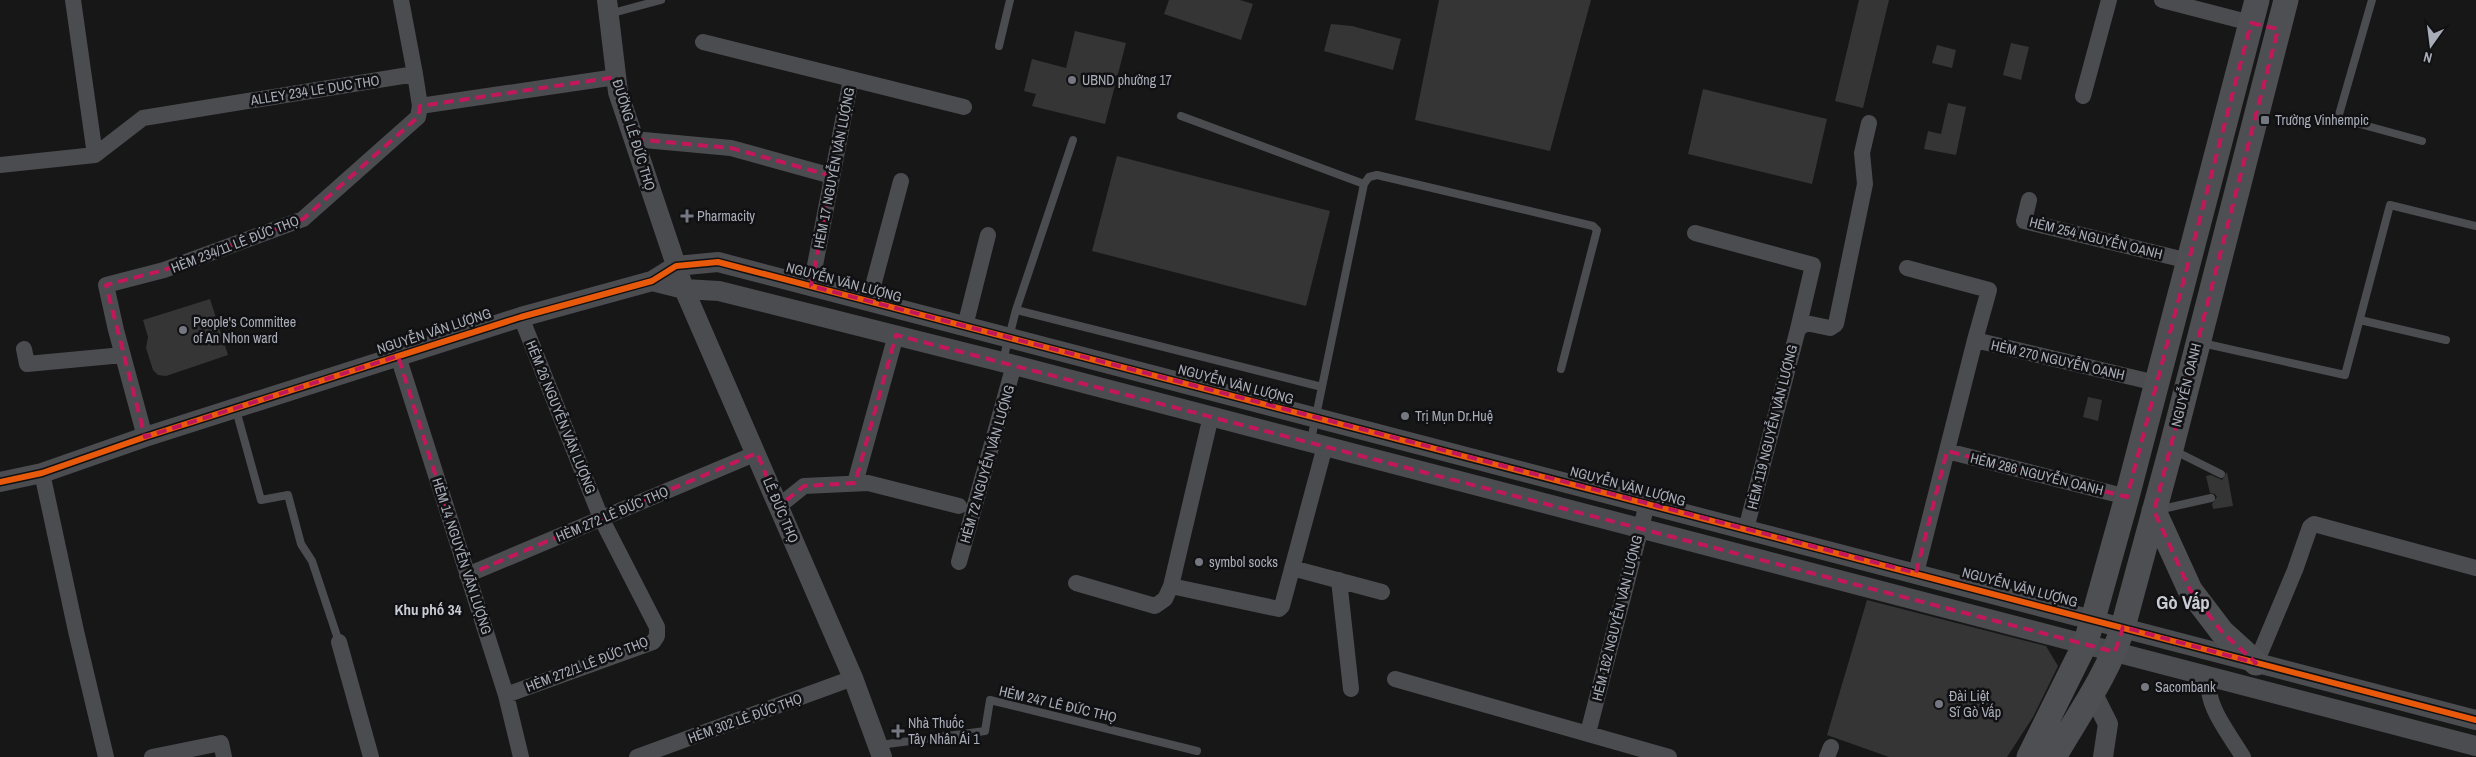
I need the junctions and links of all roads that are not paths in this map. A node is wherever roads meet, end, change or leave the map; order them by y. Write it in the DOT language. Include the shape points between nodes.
graph roads {
  1 [pos="72,0"];
  2 [pos="401,0"];
  3 [pos="661,0"];
  4 [pos="1010,0"];
  5 [pos="2109,0"];
  6 [pos="2162,0"];
  7 [pos="2286,0"];
  8 [pos="2372,0"];
  9 [pos="608,7"];
  10 [pos="2254,12"];
  11 [pos="2278,30"];
  12 [pos="703,42"];
  13 [pos="999,46"];
  14 [pos="415,74"];
  15 [pos="616,77"];
  16 [pos="851,78"];
  17 [pos="2083,96"];
  18 [pos="420,106"];
  19 [pos="964,107"];
  20 [pos="1181,116"];
  21 [pos="1869,123"];
  22 [pos="633,139"];
  23 [pos="1073,140"];
  24 [pos="2422,141"];
  25 [pos="95,155"];
  26 [pos="0,165"];
  27 [pos="832,176"];
  28 [pos="901,180"];
  29 [pos="1364,184"];
  30 [pos="2029,200"];
  31 [pos="2476,226"];
  32 [pos="1695,232"];
  33 [pos="988,235"];
  34 [pos="2188,261"];
  35 [pos="676,266"];
  36 [pos="1907,268"];
  37 [pos="652,281"];
  38 [pos="811,286"];
  39 [pos="684,289"];
  40 [pos="869,301"];
  41 [pos="1016,310"];
  42 [pos="521,317"];
  43 [pos="2360,320"];
  44 [pos="965,326"];
  45 [pos="1798,329"];
  46 [pos="896,336"];
  47 [pos="1008,338"];
  48 [pos="1976,340"];
  49 [pos="2446,340"];
  50 [pos="2197,342"];
  51 [pos="24,349"];
  52 [pos="123,355"];
  53 [pos="398,356"];
  54 [pos="1008,364"];
  55 [pos="1561,369"];
  56 [pos="2156,383"];
  57 [pos="1322,387"];
  58 [pos="236,408"];
  59 [pos="1211,416"];
  60 [pos="1315,417"];
  61 [pos="145,437"];
  62 [pos="1318,444"];
  63 [pos="2171,449"];
  64 [pos="1947,451"];
  65 [pos="757,453"];
  66 [pos="42,473"];
  67 [pos="2221,474"];
  68 [pos="0,482"];
  69 [pos="855,483"];
  70 [pos="2127,497"];
  71 [pos="2211,498"];
  72 [pos="1647,504"];
  73 [pos="779,506"];
  74 [pos="959,506"];
  75 [pos="2154,511"];
  76 [pos="602,518"];
  77 [pos="1640,528"];
  78 [pos="1746,529"];
  79 [pos="959,562"];
  80 [pos="1292,568"];
  81 [pos="2476,568"];
  82 [pos="1916,573"];
  83 [pos="467,575"];
  84 [pos="1338,580"];
  85 [pos="1076,583"];
  86 [pos="1171,586"];
  87 [pos="1382,592"];
  88 [pos="2093,619"];
  89 [pos="2123,627"];
  90 [pos="339,642"];
  91 [pos="2085,644"];
  92 [pos="2115,652"];
  93 [pos="2256,663"];
  94 [pos="2208,676"];
  95 [pos="853,678"];
  96 [pos="1395,679"];
  97 [pos="1351,689"];
  98 [pos="2093,694"];
  99 [pos="506,695"];
  100 [pos="2476,720"];
  101 [pos="1588,734"];
  102 [pos="2476,746"];
  103 [pos="880,751"];
  104 [pos="1197,751"];
  105 [pos="106,757"];
  106 [pos="152,757"];
  107 [pos="224,757"];
  108 [pos="371,757"];
  109 [pos="521,757"];
  110 [pos="636,757"];
  111 [pos="1669,757"];
  112 [pos="2029,757"];
  113 [pos="2054,757"];
  114 [pos="2103,757"];
  115 [pos="2242,757"];
  1 -- 25 [label="street"];
  2 -- 14 [label="street"];
  3 -- 9 [label="lane"];
  4 -- 13 [label="lane"];
  5 -- 17 [label="street"];
  6 -- 10 [label="street"];
  7 -- 11 [label="main road, NGUYỄN OANH"];
  8 -- 24 [label="lane" via="2338,118"];
  9 -- 15 [label="street, ĐƯỜNG LÊ ĐỨC THỌ"];
  10 -- 11 [label="main road"];
  10 -- 34 [label="main road, NGUYỄN OANH"];
  11 -- 50 [label="main road, NGUYỄN OANH"];
  12 -- 16 [label="street, HẺM 17 NGUYỄN VĂN LƯỢNG"];
  14 -- 18 [label="street"];
  14 -- 25 [label="street, ALLEY 234 LE DUC THO" via="143,118"];
  15 -- 18 [label="street"];
  15 -- 22 [label="street, ĐƯỜNG LÊ ĐỨC THỌ"];
  16 -- 19 [label="street, HẺM 17 NGUYỄN VĂN LƯỢNG"];
  16 -- 27 [label="street, HẺM 17 NGUYỄN VĂN LƯỢNG"];
  18 -- 52 [label="street, HẺM 234/11 LÊ ĐỨC THỌ" via="418,117 303,219 164,270 106,284"];
  20 -- 29 [label="lane"];
  21 -- 45 [label="street, HẺM 119 NGUYỄN VĂN LƯỢNG" via="1862,153 1865,184 1834,327 1806,323"];
  22 -- 27 [label="street" via="731,148"];
  22 -- 35 [label="street, ĐƯỜNG LÊ ĐỨC THỌ"];
  23 -- 41 [label="lane"];
  25 -- 26 [label="street"];
  27 -- 38 [label="street, HẺM 17 NGUYỄN VĂN LƯỢNG"];
  28 -- 40 [label="street"];
  29 -- 55 [label="lane" via="1369,177 1377,175 1593,226 1597,230"];
  29 -- 57 [label="lane"];
  30 -- 34 [label="street, HẺM 254 NGUYỄN OANH" via="2024,221"];
  31 -- 43 [label="lane" via="2390,205"];
  32 -- 45 [label="street" via="1813,265"];
  33 -- 44 [label="street"];
  34 -- 56 [label="main road, NGUYỄN OANH"];
  35 -- 37 [label="street, NGUYỄN VĂN LƯỢNG"];
  35 -- 38 [label="street, NGUYỄN VĂN LƯỢNG" via="718,262"];
  35 -- 39 [label="street, LÊ ĐỨC THỌ"];
  36 -- 48 [label="street, HẺM 270 NGUYỄN OANH" via="1989,290"];
  37 -- 39 [label="street, NGUYỄN VĂN LƯỢNG"];
  37 -- 42 [label="street, NGUYỄN VĂN LƯỢNG"];
  38 -- 40 [label="street, NGUYỄN VĂN LƯỢNG"];
  39 -- 46 [label="street, NGUYỄN VĂN LƯỢNG" via="719,291"];
  39 -- 65 [label="street, LÊ ĐỨC THỌ"];
  40 -- 44 [label="street, NGUYỄN VĂN LƯỢNG"];
  41 -- 47 [label="lane"];
  41 -- 57 [label="lane"];
  42 -- 53 [label="street, NGUYỄN VĂN LƯỢNG"];
  42 -- 76 [label="street, HẺM 26 NGUYỄN VĂN LƯỢNG"];
  43 -- 49 [label="lane"];
  43 -- 50 [label="lane" via="2345,375"];
  44 -- 47 [label="street, NGUYỄN VĂN LƯỢNG"];
  45 -- 78 [label="street, HẺM 119 NGUYỄN VĂN LƯỢNG"];
  46 -- 54 [label="street, NGUYỄN VĂN LƯỢNG"];
  46 -- 69 [label="street"];
  47 -- 54 [label="lane"];
  47 -- 60 [label="street, NGUYỄN VĂN LƯỢNG"];
  48 -- 56 [label="street, HẺM 270 NGUYỄN OANH"];
  48 -- 64 [label="street"];
  50 -- 63 [label="main road, NGUYỄN OANH"];
  51 -- 52 [label="street" via="27,364"];
  52 -- 61 [label="street, HẺM 234/11 LÊ ĐỨC THỌ"];
  53 -- 58 [label="street, NGUYỄN VĂN LƯỢNG"];
  53 -- 83 [label="street, HẺM 14 NGUYỄN VĂN LƯỢNG"];
  54 -- 59 [label="street, NGUYỄN VĂN LƯỢNG"];
  54 -- 79 [label="street, HẺM 72 NGUYỄN VĂN LƯỢNG"];
  56 -- 70 [label="main road, NGUYỄN OANH"];
  57 -- 60 [label="lane"];
  58 -- 61 [label="street, NGUYỄN VĂN LƯỢNG"];
  58 -- 90 [label="lane" via="261,500 288,495 301,544 312,561"];
  59 -- 62 [label="street, NGUYỄN VĂN LƯỢNG"];
  59 -- 86 [label="street"];
  60 -- 62 [label="lane"];
  60 -- 72 [label="street, NGUYỄN VĂN LƯỢNG"];
  61 -- 66 [label="street, NGUYỄN VĂN LƯỢNG"];
  62 -- 77 [label="street, NGUYỄN VĂN LƯỢNG"];
  62 -- 80 [label="street"];
  63 -- 67 [label="lane"];
  63 -- 75 [label="main road, NGUYỄN OANH"];
  64 -- 70 [label="street, HẺM 286 NGUYỄN OANH"];
  64 -- 82 [label="street"];
  65 -- 73 [label="street, LÊ ĐỨC THỌ"];
  65 -- 76 [label="street, HẺM 272 LÊ ĐỨC THỌ"];
  66 -- 68 [label="street, NGUYỄN VĂN LƯỢNG"];
  66 -- 105 [label="street"];
  69 -- 73 [label="street" via="804,486"];
  69 -- 74 [label="street" via="868,483"];
  70 -- 88 [label="main road, NGUYỄN OANH"];
  71 -- 75 [label="lane"];
  72 -- 77 [label="street, HẺM 162 NGUYỄN VĂN LƯỢNG"];
  72 -- 78 [label="street, NGUYỄN VĂN LƯỢNG"];
  73 -- 95 [label="street, LÊ ĐỨC THỌ"];
  75 -- 89 [label="main road, NGUYỄN OANH"];
  75 -- 93 [label="main road" via="2190,590 2222,632"];
  76 -- 83 [label="street, HẺM 272 LÊ ĐỨC THỌ"];
  76 -- 99 [label="street, HẺM 272/1 LÊ ĐỨC THỌ" via="657,627 657,636 653,642"];
  77 -- 91 [label="street, NGUYỄN VĂN LƯỢNG"];
  77 -- 101 [label="street, HẺM 162 NGUYỄN VĂN LƯỢNG"];
  78 -- 82 [label="street, NGUYỄN VĂN LƯỢNG"];
  80 -- 84 [label="street"];
  80 -- 86 [label="street" via="1280,609"];
  81 -- 93 [label="street" via="2314,524 2310,527"];
  82 -- 88 [label="street, NGUYỄN VĂN LƯỢNG"];
  83 -- 99 [label="street, HẺM 14 NGUYỄN VĂN LƯỢNG"];
  84 -- 87 [label="street"];
  84 -- 97 [label="street"];
  85 -- 86 [label="street" via="1154,606 1165,599"];
  88 -- 89 [label="street, NGUYỄN VĂN LƯỢNG"];
  88 -- 91 [label="main road, NGUYỄN OANH"];
  89 -- 92 [label="main road, NGUYỄN OANH"];
  89 -- 93 [label="street, NGUYỄN VĂN LƯỢNG"];
  90 -- 108 [label="street"];
  91 -- 92 [label="street, NGUYỄN VĂN LƯỢNG"];
  91 -- 112 [label="main road"];
  92 -- 94 [label="street, NGUYỄN VĂN LƯỢNG"];
  92 -- 98 [label="main road, NGUYỄN OANH"];
  93 -- 100 [label="street, NGUYỄN VĂN LƯỢNG"];
  94 -- 102 [label="street, NGUYỄN VĂN LƯỢNG"];
  94 -- 115 [label="street" via="2210,701"];
  95 -- 103 [label="street, LÊ ĐỨC THỌ"];
  95 -- 110 [label="street, HẺM 302 LÊ ĐỨC THỌ"];
  96 -- 101 [label="street"];
  98 -- 113 [label="main road, NGUYỄN OANH"];
  98 -- 114 [label="street" via="2108,724"];
  99 -- 109 [label="street, HẺM 14 NGUYỄN VĂN LƯỢNG"];
  101 -- 111 [label="street"];
  103 -- 104 [label="lane, HẺM 247 LÊ ĐỨC THỌ" via="985,731 990,700"];
  106 -- 107 [label="street" via="221,743"];
}
